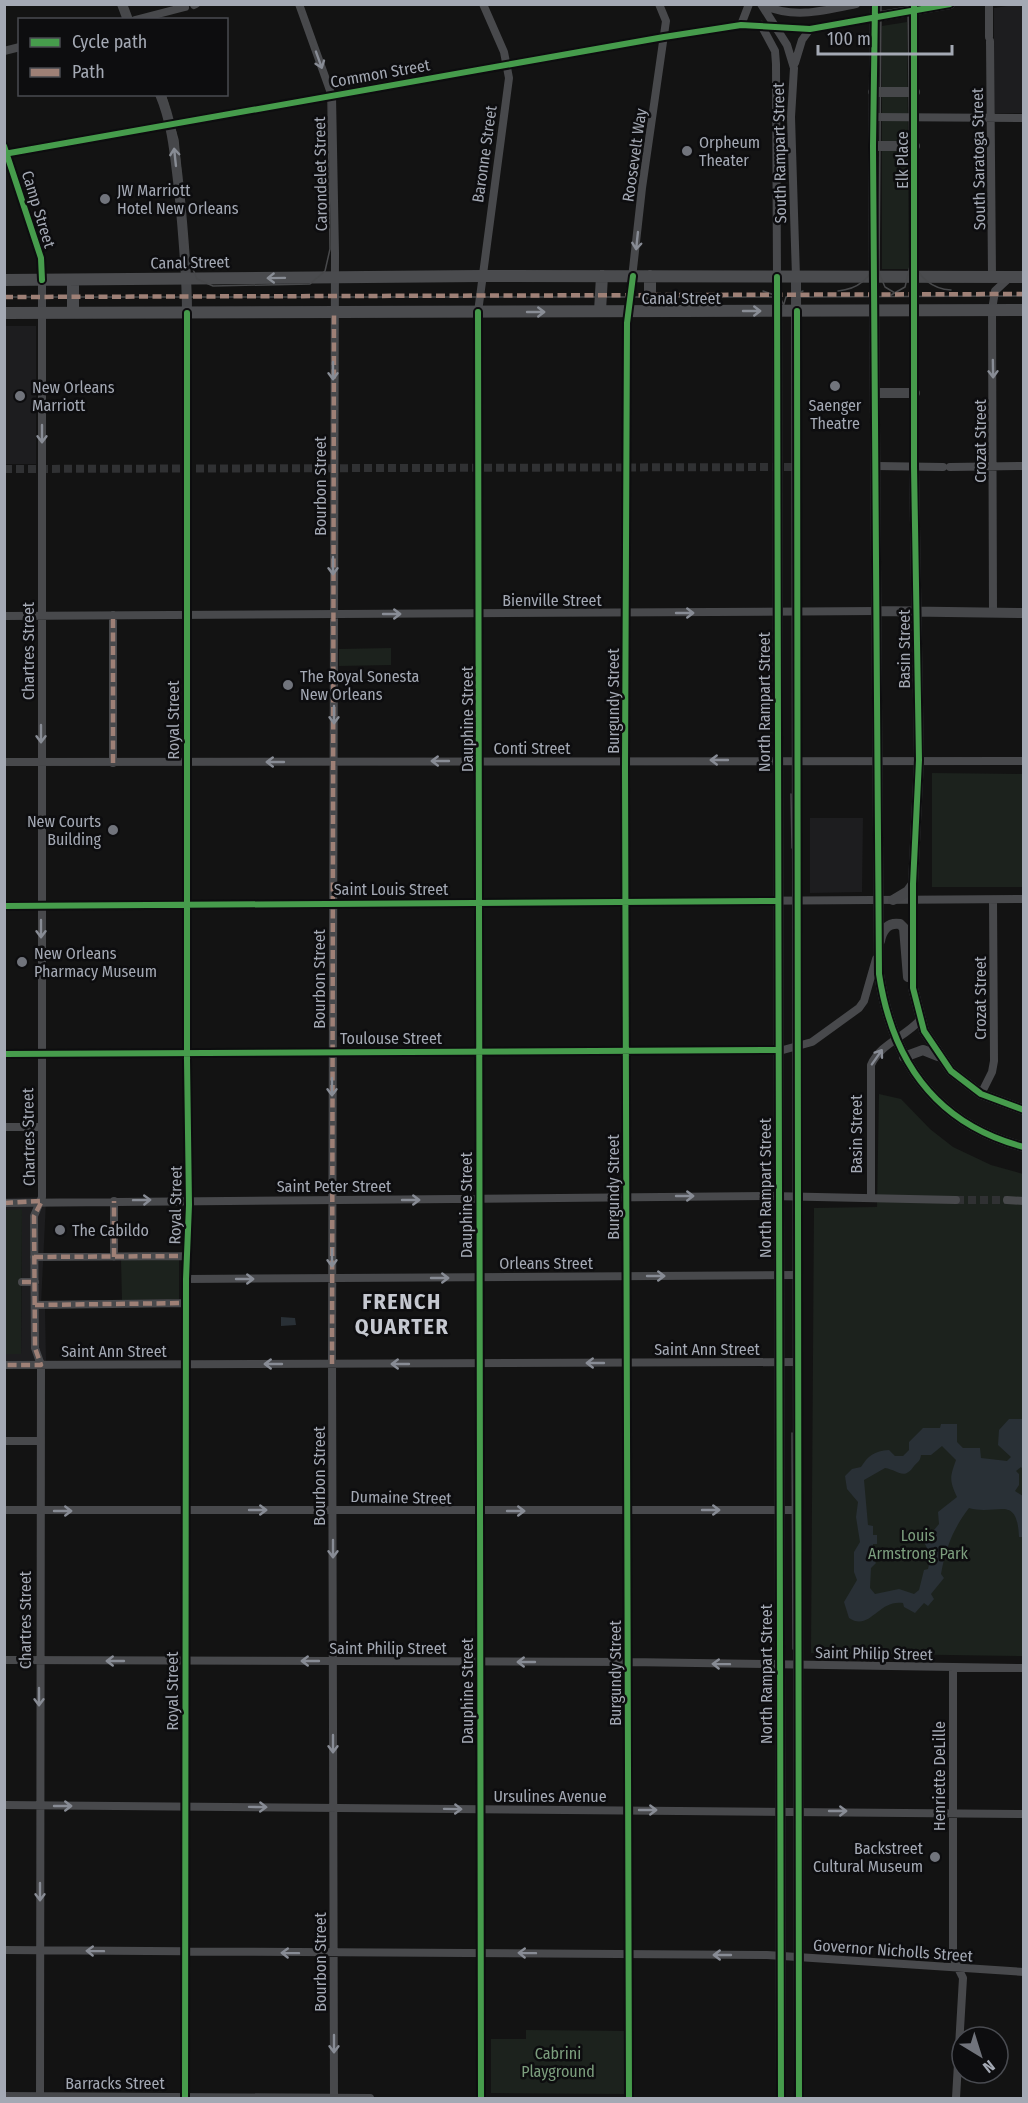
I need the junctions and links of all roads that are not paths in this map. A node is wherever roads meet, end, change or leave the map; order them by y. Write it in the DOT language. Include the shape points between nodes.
graph roads {
  1 [pos="299,4"];
  2 [pos="483,4"];
  3 [pos="659,4"];
  4 [pos="749,4"];
  5 [pos="856,4"];
  6 [pos="875,4"];
  7 [pos="950,4"];
  8 [pos="989,4"];
  9 [pos="761,5"];
  10 [pos="192,6"];
  11 [pos="914,7"];
  12 [pos="875,17"];
  13 [pos="143,18"];
  14 [pos="761,24"];
  15 [pos="741,25"];
  16 [pos="775,26"];
  17 [pos="810,29"];
  18 [pos="664,37"];
  19 [pos="507,64"];
  20 [pos="794,68"];
  21 [pos="873,92"];
  22 [pos="915,92"];
  23 [pos="161,96"];
  24 [pos="332,96"];
  25 [pos="873,117"];
  26 [pos="915,118"];
  27 [pos="991,118"];
  28 [pos="1023,118"];
  29 [pos="171,125"];
  30 [pos="873,146"];
  31 [pos="915,146"];
  32 [pos="6,151"];
  33 [pos="481,276"];
  34 [pos="602,276"];
  35 [pos="633,276"];
  36 [pos="650,276"];
  37 [pos="992,276"];
  38 [pos="335,277"];
  39 [pos="796,277"];
  40 [pos="915,277"];
  41 [pos="1017,277"];
  42 [pos="777,278"];
  43 [pos="874,278"];
  44 [pos="187,279"];
  45 [pos="4,280"];
  46 [pos="42,280"];
  47 [pos="73,280"];
  48 [pos="875,310"];
  49 [pos="915,310"];
  50 [pos="992,310"];
  51 [pos="1023,310"];
  52 [pos="600,311"];
  53 [pos="629,311"];
  54 [pos="650,311"];
  55 [pos="777,311"];
  56 [pos="797,311"];
  57 [pos="334,312"];
  58 [pos="478,312"];
  59 [pos="4,313"];
  60 [pos="42,313"];
  61 [pos="73,313"];
  62 [pos="187,313"];
  63 [pos="876,393"];
  64 [pos="915,393"];
  65 [pos="877,466"];
  66 [pos="993,466"];
  67 [pos="1023,466"];
  68 [pos="914,467"];
  69 [pos="877,611"];
  70 [pos="918,611"];
  71 [pos="777,613"];
  72 [pos="796,613"];
  73 [pos="993,613"];
  74 [pos="1023,613"];
  75 [pos="480,614"];
  76 [pos="627,614"];
  77 [pos="113,615"];
  78 [pos="187,615"];
  79 [pos="334,615"];
  80 [pos="4,616"];
  81 [pos="41,616"];
  82 [pos="778,760"];
  83 [pos="796,760"];
  84 [pos="877,760"];
  85 [pos="919,760"];
  86 [pos="480,761"];
  87 [pos="627,761"];
  88 [pos="1023,761"];
  89 [pos="4,762"];
  90 [pos="41,762"];
  91 [pos="187,762"];
  92 [pos="334,762"];
  93 [pos="113,763"];
  94 [pos="913,884"];
  95 [pos="878,899"];
  96 [pos="1023,899"];
  97 [pos="893,900"];
  98 [pos="993,900"];
  99 [pos="778,901"];
  100 [pos="797,901"];
  101 [pos="913,901"];
  102 [pos="480,902"];
  103 [pos="626,902"];
  104 [pos="187,903"];
  105 [pos="332,903"];
  106 [pos="4,906"];
  107 [pos="41,906"];
  108 [pos="878,955"];
  109 [pos="914,993"];
  110 [pos="920,1020"];
  111 [pos="896,1041"];
  112 [pos="796,1048"];
  113 [pos="778,1050"];
  114 [pos="627,1051"];
  115 [pos="332,1052"];
  116 [pos="480,1052"];
  117 [pos="40,1053"];
  118 [pos="187,1053"];
  119 [pos="4,1054"];
  120 [pos="904,1057"];
  121 [pos="940,1058"];
  122 [pos="981,1094"];
  123 [pos="1023,1110"];
  124 [pos="4,1127"];
  125 [pos="41,1127"];
  126 [pos="1023,1147"];
  127 [pos="626,1196"];
  128 [pos="779,1196"];
  129 [pos="797,1196"];
  130 [pos="871,1198"];
  131 [pos="480,1199"];
  132 [pos="189,1200"];
  133 [pos="332,1200"];
  134 [pos="956,1200"];
  135 [pos="1007,1200"];
  136 [pos="114,1201"];
  137 [pos="1023,1201"];
  138 [pos="38,1202"];
  139 [pos="4,1203"];
  140 [pos="187,1256"];
  141 [pos="34,1257"];
  142 [pos="114,1257"];
  143 [pos="779,1275"];
  144 [pos="797,1275"];
  145 [pos="626,1276"];
  146 [pos="480,1277"];
  147 [pos="332,1278"];
  148 [pos="186,1279"];
  149 [pos="22,1282"];
  150 [pos="34,1282"];
  151 [pos="186,1303"];
  152 [pos="35,1305"];
  153 [pos="779,1362"];
  154 [pos="797,1362"];
  155 [pos="627,1363"];
  156 [pos="332,1364"];
  157 [pos="480,1364"];
  158 [pos="4,1365"];
  159 [pos="38,1365"];
  160 [pos="186,1365"];
  161 [pos="39,1441"];
  162 [pos="4,1442"];
  163 [pos="4,1510"];
  164 [pos="39,1510"];
  165 [pos="332,1510"];
  166 [pos="627,1510"];
  167 [pos="779,1510"];
  168 [pos="798,1510"];
  169 [pos="186,1511"];
  170 [pos="479,1511"];
  171 [pos="4,1660"];
  172 [pos="39,1661"];
  173 [pos="186,1661"];
  174 [pos="333,1661"];
  175 [pos="480,1661"];
  176 [pos="628,1662"];
  177 [pos="780,1665"];
  178 [pos="798,1665"];
  179 [pos="953,1668"];
  180 [pos="1023,1668"];
  181 [pos="4,1805"];
  182 [pos="40,1806"];
  183 [pos="186,1806"];
  184 [pos="333,1808"];
  185 [pos="481,1809"];
  186 [pos="628,1810"];
  187 [pos="780,1811"];
  188 [pos="799,1811"];
  189 [pos="952,1812"];
  190 [pos="1023,1814"];
  191 [pos="4,1950"];
  192 [pos="40,1950"];
  193 [pos="186,1952"];
  194 [pos="334,1953"];
  195 [pos="481,1953"];
  196 [pos="630,1954"];
  197 [pos="780,1956"];
  198 [pos="797,1957"];
  199 [pos="958,1968"];
  200 [pos="1023,1972"];
  201 [pos="4,2096"];
  202 [pos="40,2098"];
  203 [pos="185,2098"];
  204 [pos="334,2098"];
  205 [pos="370,2098"];
  206 [pos="481,2098"];
  207 [pos="629,2098"];
  208 [pos="781,2098"];
  209 [pos="799,2098"];
  210 [pos="956,2098"];
  1 -- 24 [label="street, Carondelet Street, one-way"];
  2 -- 19 [label="street, Baronne Street"];
  3 -- 18 [label="street, Roosevelt Way" via="666,21"];
  4 -- 15 [label="street"];
  5 -- 9 [label="street" via="807,14 779,12"];
  6 -- 12 [label="main road, Elk Place"];
  7 -- 11 [label="main road"];
  8 -- 27 [label="street, South Saratoga Street"];
  9 -- 16 [label="street, South Rampart Street"];
  10 -- 13 [label="street"];
  11 -- 12 [label="main road"];
  11 -- 22 [label="main road, Elk Place"];
  12 -- 17 [label="street, Common Street"];
  12 -- 21 [label="main road, Elk Place"];
  14 -- 15 [label="street, Common Street"];
  14 -- 16 [label="street, Common Street"];
  14 -- 42 [label="street, South Rampart Street" via="775,51 776,64"];
  15 -- 18 [label="street, Common Street"];
  16 -- 17 [label="street, Common Street"];
  16 -- 20 [label="street, South Rampart Street"];
  17 -- 20 [label="street" via="802,40"];
  18 -- 19 [label="street, Common Street"];
  18 -- 35 [label="street, Roosevelt Way, one-way"];
  19 -- 24 [label="street, Common Street"];
  19 -- 33 [label="street, Baronne Street" via="509,78"];
  20 -- 39 [label="street, South Rampart Street" via="791,117"];
  21 -- 22 [label="main road"];
  21 -- 25 [label="main road, Elk Place"];
  22 -- 26 [label="main road, Elk Place"];
  23 -- 29 [label="main road"];
  24 -- 29 [label="street, Common Street"];
  24 -- 38 [label="street, Carondelet Street"];
  25 -- 26 [label="street"];
  25 -- 30 [label="main road, Elk Place"];
  26 -- 27 [label="street"];
  26 -- 31 [label="main road, Elk Place"];
  27 -- 28 [label="street"];
  27 -- 37 [label="street, South Saratoga Street"];
  29 -- 32 [label="street, Common Street"];
  44 -- 29 [label="main road, one-way"];
  30 -- 31 [label="main road"];
  30 -- 43 [label="main road, Elk Place"];
  31 -- 40 [label="main road, Elk Place"];
  32 -- 46 [label="street, Camp Street" via="41,258"];
  33 -- 34 [label="main road, Canal Street"];
  33 -- 38 [label="main road, Canal Street"];
  33 -- 58 [label="street, Baronne Street"];
  34 -- 35 [label="main road, Canal Street"];
  34 -- 52 [label="main road"];
  35 -- 36 [label="main road, Canal Street"];
  35 -- 53 [label="street, Burgundy Street"];
  36 -- 42 [label="main road, Canal Street"];
  36 -- 54 [label="main road"];
  37 -- 40 [label="main road, Canal Street"];
  37 -- 41 [label="main road, Canal Street"];
  38 -- 44 [label="main road, Canal Street, one-way"];
  38 -- 57 [label="street, Bourbon Street"];
  39 -- 42 [label="main road, Canal Street"];
  39 -- 43 [label="main road, Canal Street"];
  39 -- 56 [label="main road, South Rampart Street"];
  40 -- 43 [label="main road, Canal Street"];
  40 -- 49 [label="main road, Elk Place"];
  41 -- 50 [label="street, Crozat Street" via="995,291"];
  42 -- 55 [label="main road, North Rampart Street"];
  43 -- 48 [label="main road, Basin Street"];
  44 -- 47 [label="main road, Canal Street"];
  44 -- 62 [label="main road"];
  45 -- 46 [label="main road, Canal Street"];
  46 -- 47 [label="main road, Canal Street"];
  46 -- 60 [label="street, Chartres Street"];
  47 -- 61 [label="main road"];
  48 -- 49 [label="main road, Canal Street"];
  48 -- 56 [label="main road, Canal Street"];
  48 -- 63 [label="main road, Basin Street"];
  49 -- 50 [label="main road, Canal Street"];
  49 -- 64 [label="main road, Basin Street"];
  50 -- 51 [label="main road, Canal Street"];
  50 -- 66 [label="street, Crozat Street, one-way"];
  52 -- 53 [label="main road, Canal Street"];
  58 -- 52 [label="main road, Canal Street, one-way"];
  53 -- 54 [label="main road, Canal Street"];
  53 -- 76 [label="street, Burgundy Street"];
  54 -- 55 [label="main road, Canal Street, one-way"];
  55 -- 56 [label="main road, Canal Street"];
  55 -- 71 [label="main road, North Rampart Street"];
  56 -- 72 [label="main road, North Rampart Street"];
  57 -- 58 [label="main road, Canal Street"];
  57 -- 62 [label="main road, Canal Street"];
  57 -- 79 [label="street, Bourbon Street, one-way"];
  58 -- 75 [label="street, Dauphine Street"];
  59 -- 60 [label="main road, Canal Street"];
  60 -- 61 [label="main road, Canal Street"];
  60 -- 81 [label="street, Chartres Street, one-way"];
  61 -- 62 [label="main road, Canal Street"];
  62 -- 78 [label="street, Royal Street"];
  63 -- 64 [label="main road"];
  63 -- 65 [label="main road, Basin Street"];
  64 -- 68 [label="main road, Basin Street"];
  65 -- 68 [label="street"];
  65 -- 69 [label="main road, Basin Street"];
  66 -- 67 [label="street"];
  66 -- 68 [label="street"];
  66 -- 73 [label="street, Crozat Street"];
  68 -- 70 [label="main road, Basin Street"];
  69 -- 70 [label="main road, Bienville Street"];
  69 -- 72 [label="street, Bienville Street"];
  69 -- 84 [label="main road, Basin Street"];
  70 -- 73 [label="main road, Bienville Street"];
  70 -- 85 [label="main road, Basin Street"];
  71 -- 72 [label="street, Bienville Street"];
  76 -- 71 [label="street, Bienville Street, one-way"];
  71 -- 82 [label="main road, North Rampart Street"];
  72 -- 83 [label="main road, North Rampart Street"];
  73 -- 74 [label="main road, Bienville Street"];
  75 -- 76 [label="street, Bienville Street"];
  79 -- 75 [label="street, Bienville Street, one-way"];
  75 -- 86 [label="street, Dauphine Street"];
  76 -- 87 [label="street, Burgundy Street"];
  77 -- 78 [label="street, Bienville Street"];
  77 -- 81 [label="street, Bienville Street"];
  77 -- 93 [label="street"];
  78 -- 79 [label="street, Bienville Street"];
  78 -- 91 [label="street, Royal Street"];
  79 -- 92 [label="street, Bourbon Street, one-way"];
  80 -- 81 [label="street, Bienville Street"];
  81 -- 90 [label="street, Chartres Street, one-way"];
  82 -- 83 [label="street, Conti Street"];
  82 -- 87 [label="street, Conti Street, one-way"];
  82 -- 99 [label="main road, North Rampart Street"];
  83 -- 84 [label="street, Conti Street"];
  83 -- 100 [label="main road, North Rampart Street"];
  84 -- 85 [label="street, Conti Street"];
  84 -- 95 [label="main road, Basin Street"];
  85 -- 88 [label="street, Conti Street"];
  85 -- 94 [label="main road, Basin Street"];
  86 -- 87 [label="street, Conti Street"];
  86 -- 92 [label="street, Conti Street, one-way"];
  86 -- 102 [label="street, Dauphine Street"];
  87 -- 103 [label="street, Burgundy Street"];
  89 -- 90 [label="street, Conti Street"];
  90 -- 93 [label="street, Conti Street"];
  90 -- 107 [label="street, Chartres Street"];
  92 -- 91 [label="street, Conti Street, one-way"];
  91 -- 93 [label="street, Conti Street"];
  91 -- 104 [label="street, Royal Street"];
  92 -- 105 [label="street, Bourbon Street"];
  94 -- 97 [label="main road"];
  94 -- 101 [label="main road, Basin Street"];
  95 -- 97 [label="street, Saint Louis Street"];
  95 -- 100 [label="street, Saint Louis Street"];
  95 -- 108 [label="main road, Basin Street"];
  96 -- 98 [label="street, Saint Louis Street"];
  97 -- 101 [label="street, Saint Louis Street"];
  98 -- 101 [label="street, Saint Louis Street"];
  98 -- 122 [label="street, Crozat Street" via="994,1061"];
  99 -- 100 [label="street, Saint Louis Street"];
  99 -- 103 [label="street, Saint Louis Street"];
  99 -- 113 [label="main road, North Rampart Street"];
  100 -- 112 [label="main road, North Rampart Street"];
  101 -- 109 [label="main road, Basin Street"];
  102 -- 103 [label="street, Saint Louis Street"];
  102 -- 105 [label="street, Saint Louis Street"];
  102 -- 116 [label="street, Dauphine Street"];
  103 -- 114 [label="street, Burgundy Street"];
  104 -- 105 [label="street, Saint Louis Street"];
  104 -- 107 [label="street, Saint Louis Street"];
  104 -- 118 [label="street, Royal Street"];
  105 -- 115 [label="street, Bourbon Street"];
  106 -- 107 [label="street, Saint Louis Street"];
  107 -- 117 [label="street, Chartres Street, one-way"];
  108 -- 109 [label="main road" via="882,932 900,924 907,934 905,963"];
  108 -- 111 [label="main road, Basin Street" via="884,1007"];
  108 -- 112 [label="street, Toulouse Street" via="859,1008 820,1038"];
  109 -- 110 [label="main road"];
  110 -- 111 [label="street, Basin Street"];
  110 -- 121 [label="main road"];
  111 -- 120 [label="main road, Basin Street"];
  130 -- 111 [label="street, Basin Street, one-way" via="871,1065 875,1056"];
  112 -- 113 [label="street, Toulouse Street"];
  112 -- 129 [label="main road, North Rampart Street"];
  113 -- 114 [label="street, Toulouse Street"];
  113 -- 128 [label="main road, North Rampart Street"];
  114 -- 116 [label="street, Toulouse Street"];
  114 -- 127 [label="street, Burgundy Street"];
  115 -- 116 [label="street, Toulouse Street"];
  115 -- 118 [label="street, Toulouse Street"];
  115 -- 133 [label="street, Bourbon Street, one-way"];
  116 -- 131 [label="street, Dauphine Street"];
  117 -- 118 [label="street, Toulouse Street"];
  117 -- 119 [label="street, Toulouse Street"];
  117 -- 125 [label="street, Chartres Street"];
  118 -- 132 [label="street, Royal Street"];
  120 -- 121 [label="main road" via="923,1050"];
  120 -- 126 [label="main road, Basin Street" via="931,1094 956,1115"];
  121 -- 122 [label="main road"];
  122 -- 123 [label="main road"];
  124 -- 125 [label="street"];
  125 -- 138 [label="street, Chartres Street"];
  127 -- 128 [label="street, Saint Peter Street, one-way"];
  127 -- 131 [label="street, Saint Peter Street"];
  127 -- 145 [label="street, Burgundy Street"];
  128 -- 129 [label="street, Saint Peter Street"];
  128 -- 143 [label="main road, North Rampart Street"];
  129 -- 130 [label="street, Saint Peter Street"];
  129 -- 144 [label="main road, North Rampart Street"];
  130 -- 134 [label="street, Saint Peter Street"];
  133 -- 131 [label="street, Saint Peter Street, one-way"];
  131 -- 146 [label="street, Dauphine Street"];
  132 -- 133 [label="street, Saint Peter Street"];
  136 -- 132 [label="street, Saint Peter Street, one-way"];
  132 -- 140 [label="street, Royal Street"];
  133 -- 147 [label="street, Bourbon Street, one-way"];
  135 -- 137 [label="street"];
  136 -- 138 [label="street, Saint Peter Street"];
  136 -- 142 [label="street"];
  138 -- 139 [label="street, Saint Peter Street"];
  138 -- 141 [label="street, Chartres Street"];
  140 -- 142 [label="street"];
  140 -- 148 [label="street, Royal Street"];
  141 -- 142 [label="street"];
  141 -- 150 [label="street, Chartres Street"];
  143 -- 144 [label="street, Orleans Street"];
  145 -- 143 [label="street, Orleans Street, one-way"];
  143 -- 153 [label="main road, North Rampart Street"];
  144 -- 154 [label="main road, North Rampart Street"];
  145 -- 146 [label="street, Orleans Street"];
  145 -- 155 [label="street, Burgundy Street"];
  147 -- 146 [label="street, Orleans Street, one-way"];
  146 -- 157 [label="street, Dauphine Street"];
  148 -- 147 [label="street, Orleans Street, one-way"];
  147 -- 156 [label="street, Bourbon Street"];
  148 -- 151 [label="street, Royal Street"];
  149 -- 150 [label="street"];
  150 -- 152 [label="street, Chartres Street"];
  151 -- 152 [label="street"];
  151 -- 160 [label="street, Royal Street"];
  152 -- 159 [label="street, Chartres Street"];
  153 -- 154 [label="street, Saint Ann Street"];
  153 -- 155 [label="street, Saint Ann Street"];
  153 -- 167 [label="main road, North Rampart Street"];
  154 -- 168 [label="main road, North Rampart Street"];
  155 -- 157 [label="street, Saint Ann Street, one-way"];
  155 -- 166 [label="street, Burgundy Street"];
  157 -- 156 [label="street, Saint Ann Street, one-way"];
  156 -- 160 [label="street, Saint Ann Street, one-way"];
  156 -- 165 [label="street, Bourbon Street"];
  157 -- 170 [label="street, Dauphine Street"];
  158 -- 159 [label="street, Saint Ann Street"];
  159 -- 160 [label="street, Saint Ann Street"];
  159 -- 161 [label="street, Chartres Street"];
  160 -- 169 [label="street, Royal Street"];
  161 -- 162 [label="street"];
  161 -- 164 [label="street, Chartres Street"];
  163 -- 164 [label="street, Dumaine Street"];
  164 -- 169 [label="street, Dumaine Street, one-way"];
  164 -- 172 [label="street, Chartres Street"];
  169 -- 165 [label="street, Dumaine Street, one-way"];
  165 -- 170 [label="street, Dumaine Street"];
  165 -- 174 [label="street, Bourbon Street, one-way"];
  166 -- 167 [label="street, Dumaine Street, one-way"];
  170 -- 166 [label="street, Dumaine Street, one-way"];
  166 -- 176 [label="street, Burgundy Street"];
  167 -- 168 [label="street, Dumaine Street"];
  167 -- 177 [label="main road, North Rampart Street"];
  168 -- 178 [label="main road, North Rampart Street"];
  169 -- 173 [label="street, Royal Street"];
  170 -- 175 [label="street, Dauphine Street"];
  171 -- 172 [label="street, Saint Philip Street"];
  173 -- 172 [label="street, Saint Philip Street, one-way"];
  172 -- 182 [label="street, Chartres Street, one-way"];
  174 -- 173 [label="street, Saint Philip Street, one-way"];
  173 -- 183 [label="street, Royal Street"];
  174 -- 175 [label="street, Saint Philip Street"];
  174 -- 184 [label="street, Bourbon Street, one-way"];
  176 -- 175 [label="street, Saint Philip Street, one-way"];
  175 -- 185 [label="street, Dauphine Street"];
  177 -- 176 [label="street, Saint Philip Street, one-way"];
  176 -- 186 [label="street, Burgundy Street"];
  177 -- 178 [label="street, Saint Philip Street"];
  177 -- 187 [label="main road, North Rampart Street"];
  178 -- 179 [label="street, Saint Philip Street"];
  178 -- 188 [label="main road, North Rampart Street"];
  179 -- 180 [label="street, Saint Philip Street"];
  179 -- 189 [label="street, Henriette DeLille"];
  181 -- 182 [label="street, Ursulines Avenue"];
  182 -- 183 [label="street, Ursulines Avenue, one-way"];
  182 -- 192 [label="street, Chartres Street, one-way"];
  183 -- 184 [label="street, Ursulines Avenue, one-way"];
  183 -- 193 [label="street, Royal Street"];
  184 -- 185 [label="street, Ursulines Avenue, one-way"];
  184 -- 194 [label="street, Bourbon Street"];
  185 -- 186 [label="street, Ursulines Avenue"];
  185 -- 195 [label="street, Dauphine Street"];
  186 -- 187 [label="street, Ursulines Avenue, one-way"];
  186 -- 196 [label="street, Burgundy Street"];
  187 -- 188 [label="street, Ursulines Avenue"];
  187 -- 197 [label="main road, North Rampart Street"];
  188 -- 189 [label="street, Ursulines Avenue, one-way"];
  188 -- 198 [label="main road, North Rampart Street"];
  189 -- 190 [label="street, Ursulines Avenue"];
  189 -- 199 [label="street, Henriette DeLille" via="953,1958"];
  191 -- 192 [label="street, Governor Nicholls Street"];
  193 -- 192 [label="street, Governor Nicholls Street, one-way"];
  192 -- 202 [label="street, Chartres Street"];
  194 -- 193 [label="street, Governor Nicholls Street, one-way"];
  193 -- 203 [label="street, Royal Street"];
  194 -- 195 [label="street, Governor Nicholls Street"];
  194 -- 204 [label="street, Bourbon Street, one-way"];
  196 -- 195 [label="street, Governor Nicholls Street, one-way"];
  195 -- 206 [label="street, Dauphine Street"];
  197 -- 196 [label="street, Governor Nicholls Street, one-way"];
  196 -- 207 [label="street, Burgundy Street"];
  197 -- 198 [label="street, Governor Nicholls Street"];
  197 -- 208 [label="main road, North Rampart Street"];
  198 -- 199 [label="street, Governor Nicholls Street"];
  198 -- 209 [label="main road, North Rampart Street"];
  199 -- 200 [label="street, Governor Nicholls Street"];
  199 -- 210 [label="street, Henriette DeLille" via="963,1978"];
  201 -- 202 [label="street, Barracks Street"];
  202 -- 203 [label="street, Barracks Street"];
  203 -- 204 [label="street, Barracks Street"];
  204 -- 205 [label="street, Barracks Street"];
}
